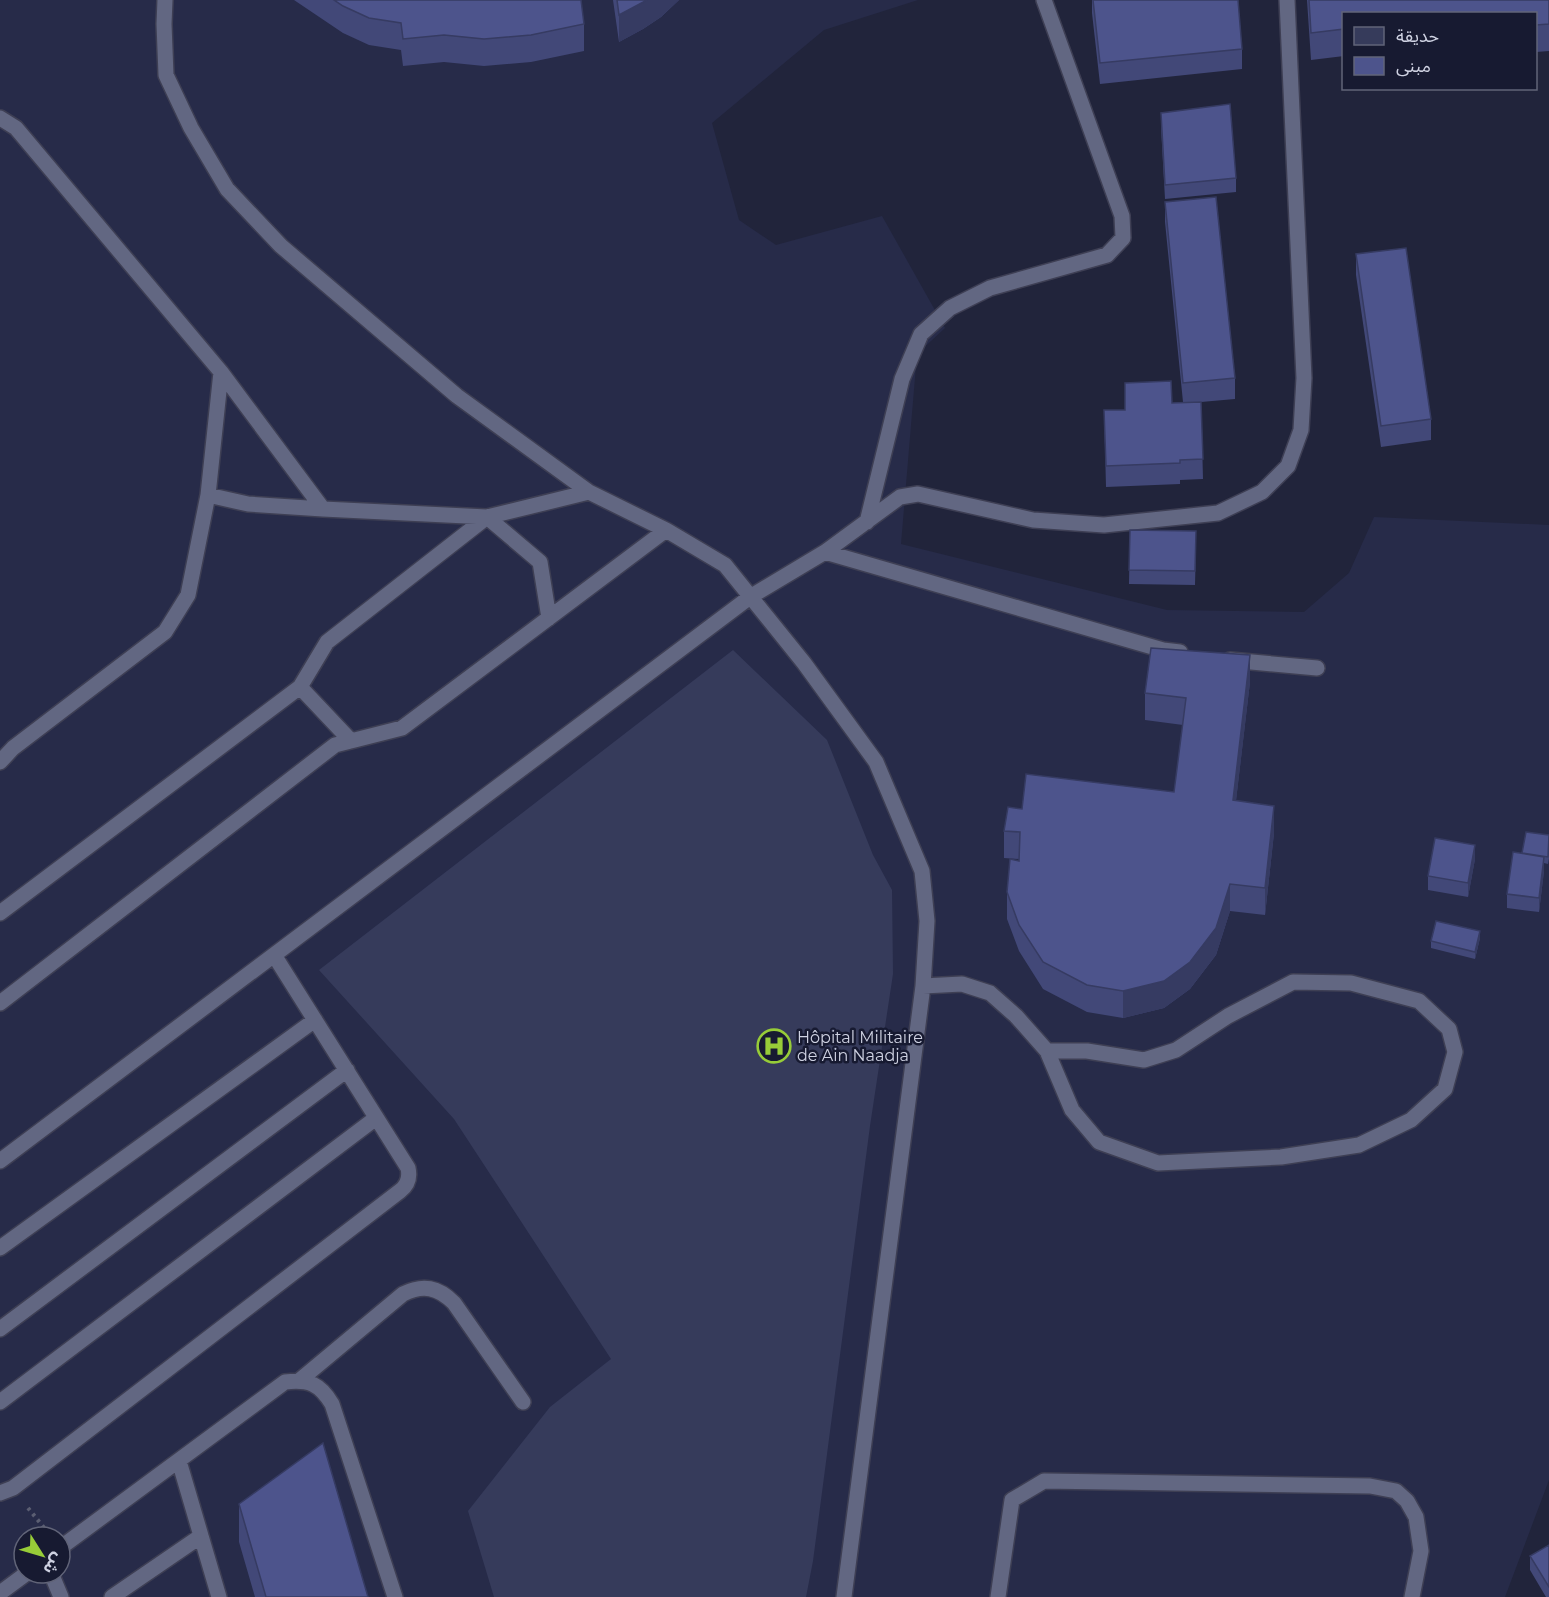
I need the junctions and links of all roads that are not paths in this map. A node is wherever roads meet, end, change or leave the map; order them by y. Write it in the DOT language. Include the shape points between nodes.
graph roads {
  1 [pos="165,0"];
  2 [pos="1044,0"];
  3 [pos="1287,0"];
  4 [pos="0,105"];
  5 [pos="0,118"];
  6 [pos="16,128"];
  7 [pos="221,372"];
  8 [pos="589,492"];
  9 [pos="208,495"];
  10 [pos="323,509"];
  11 [pos="487,517"];
  12 [pos="867,522"];
  13 [pos="666,530"];
  14 [pos="825,552"];
  15 [pos="750,597"];
  16 [pos="549,618"];
  17 [pos="1193,654"];
  18 [pos="1213,657"];
  19 [pos="1317,668"];
  20 [pos="300,687"];
  21 [pos="351,741"];
  22 [pos="0,762"];
  23 [pos="0,913"];
  24 [pos="274,955"];
  25 [pos="923,986"];
  26 [pos="0,1003"];
  27 [pos="315,1020"];
  28 [pos="1047,1051"];
  29 [pos="347,1070"];
  30 [pos="376,1118"];
  31 [pos="0,1161"];
  32 [pos="0,1248"];
  33 [pos="0,1329"];
  34 [pos="300,1380"];
  35 [pos="0,1402"];
  36 [pos="523,1402"];
  37 [pos="179,1461"];
  38 [pos="6,1491"];
  39 [pos="201,1536"];
  40 [pos="72,1539"];
  41 [pos="112,1597"];
  42 [pos="219,1597"];
  43 [pos="395,1597"];
  44 [pos="844,1597"];
  45 [pos="998,1597"];
  46 [pos="1412,1597"];
  1 -- 8 [label="lane" via="166,75 227,189 281,246 457,396"];
  2 -- 12 [label="lane" via="1122,216 1122,238 1107,255 990,288 950,308 921,334 902,379"];
  3 -- 12 [label="lane" via="1304,378 1301,430 1288,466 1262,492 1218,513 1104,525 1033,520 918,494 900,497"];
  4 -- 6 [label="lane"];
  5 -- 6 [label="lane"];
  6 -- 7 [label="lane"];
  7 -- 9 [label="lane"];
  7 -- 10 [label="lane"];
  8 -- 11 [label="lane"];
  8 -- 13 [label="lane"];
  9 -- 10 [label="lane" via="248,504"];
  9 -- 22 [label="lane" via="188,595 165,632"];
  10 -- 11 [label="lane"];
  11 -- 16 [label="lane" via="540,562"];
  11 -- 20 [label="lane" via="327,642"];
  12 -- 14 [label="lane"];
  13 -- 15 [label="lane" via="724,566"];
  13 -- 16 [label="lane"];
  14 -- 15 [label="lane"];
  14 -- 17 [label="lane" via="1163,650"];
  15 -- 24 [label="lane"];
  15 -- 25 [label="lane" via="876,762 921,871 927,921"];
  16 -- 21 [label="lane" via="402,728"];
  18 -- 19 [label="lane"];
  20 -- 21 [label="lane"];
  20 -- 23 [label="lane"];
  21 -- 26 [label="lane" via="335,745"];
  24 -- 27 [label="lane"];
  24 -- 31 [label="lane"];
  25 -- 28 [label="lane" via="962,984 990,993"];
  25 -- 44 [label="lane"];
  27 -- 29 [label="lane"];
  27 -- 32 [label="lane"];
  28 -- 28 [label="lane" via="1072,1110 1099,1142 1158,1163 1281,1157 1359,1145 1411,1120 1445,1089 1455,1052 1449,1029 1419,1000 1351,983 1293,982 1228,1016 1176,1050 1144,1060 1087,1051"];
  29 -- 30 [label="lane"];
  29 -- 33 [label="lane"];
  30 -- 35 [label="lane"];
  30 -- 38 [label="lane" via="408,1168 404,1188"];
  34 -- 36 [label="lane" via="403,1294 434,1289 454,1303"];
  34 -- 37 [label="lane" via="285,1382"];
  34 -- 43 [label="lane" via="325,1392 332,1404"];
  37 -- 39 [label="lane"];
  37 -- 40 [label="lane"];
  39 -- 41 [label="lane"];
  39 -- 42 [label="lane"];
  45 -- 46 [label="lane" via="1012,1500 1044,1480 1370,1486 1396,1491 1416,1517 1421,1551"];
}
